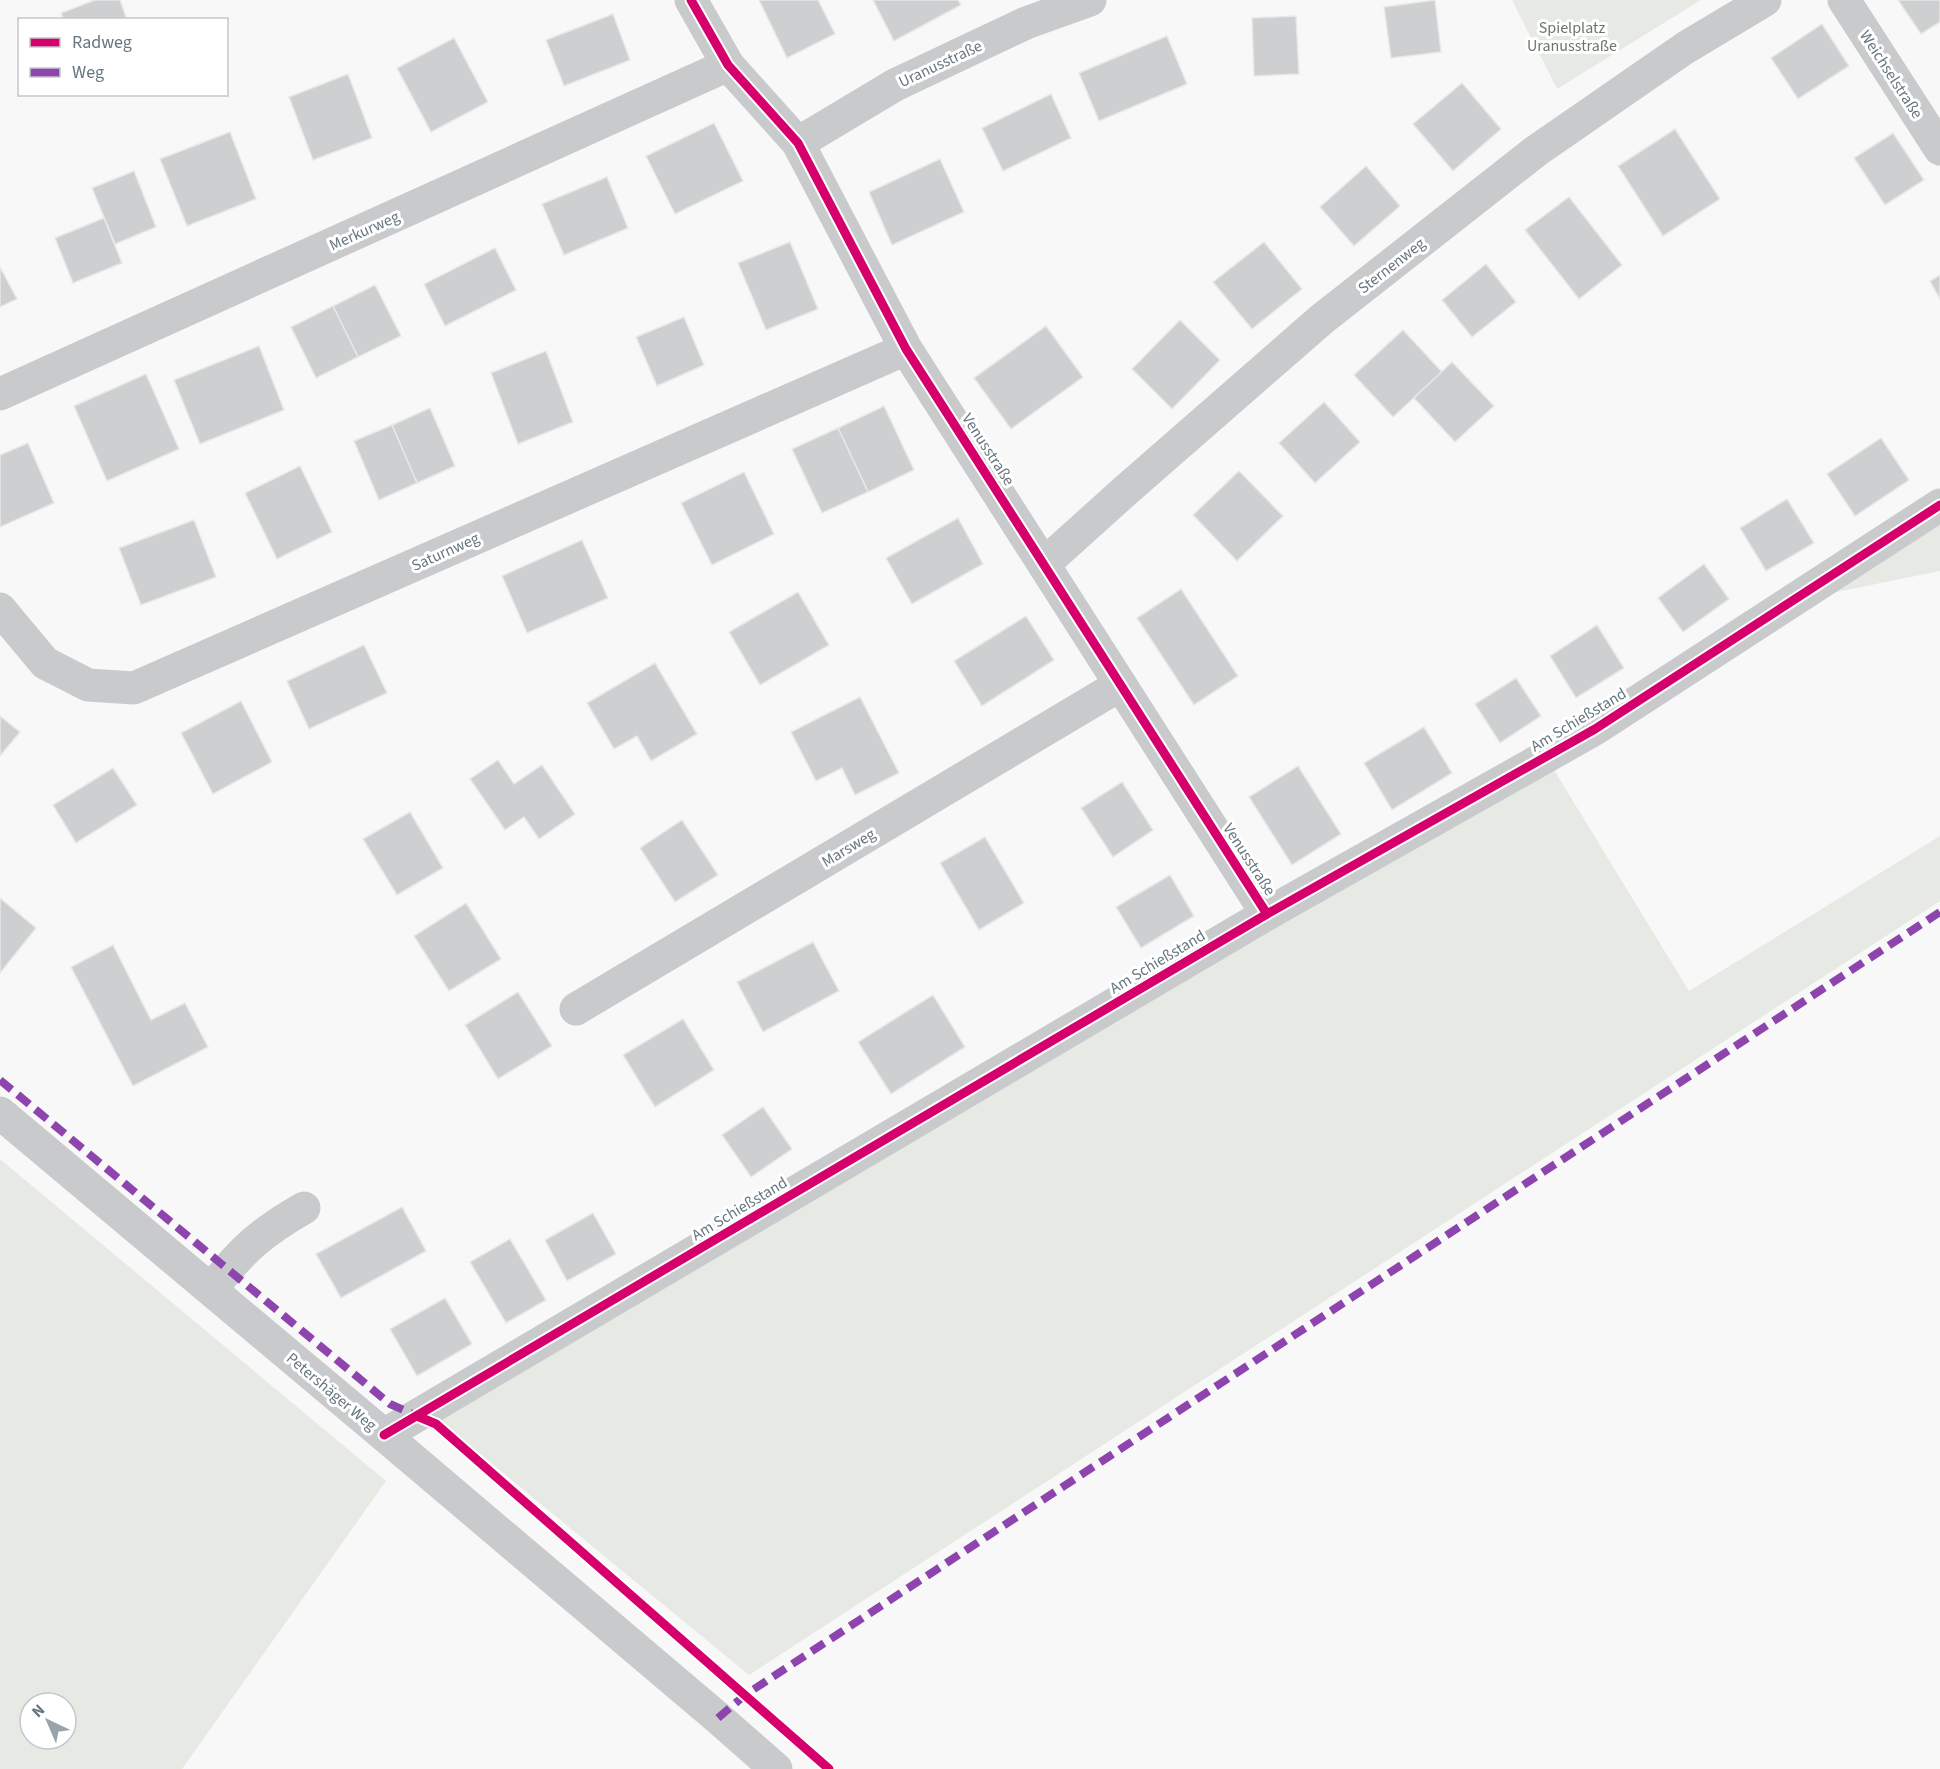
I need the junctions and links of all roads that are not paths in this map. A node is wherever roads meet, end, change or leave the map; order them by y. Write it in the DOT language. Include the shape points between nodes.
graph roads {
  1 [pos="691,0"];
  2 [pos="1090,0"];
  3 [pos="1765,0"];
  4 [pos="1844,0"];
  5 [pos="728,65"];
  6 [pos="798,144"];
  7 [pos="1940,149"];
  8 [pos="906,349"];
  9 [pos="0,394"];
  10 [pos="1940,505"];
  11 [pos="1044,564"];
  12 [pos="0,609"];
  13 [pos="1120,685"];
  14 [pos="1267,914"];
  15 [pos="576,1009"];
  16 [pos="0,1113"];
  17 [pos="304,1208"];
  18 [pos="212,1289"];
  19 [pos="384,1435"];
  20 [pos="776,1769"];
  1 -- 5 [label="street, Venusstraße"];
  2 -- 6 [label="street, Uranusstraße" via="1026,22 895,85"];
  3 -- 11 [label="street, Sternenweg" via="1685,48 1536,152 1348,298"];
  4 -- 7 [label="street, Weichselstraße"];
  5 -- 6 [label="street, Venusstraße"];
  5 -- 9 [label="street, Merkurweg"];
  6 -- 8 [label="street, Venusstraße"];
  8 -- 11 [label="street, Venusstraße"];
  8 -- 12 [label="street, Saturnweg" via="134,688 88,685 45,663"];
  10 -- 14 [label="street, Am Schießstand" via="1595,729"];
  11 -- 13 [label="street, Venusstraße"];
  13 -- 14 [label="street, Venusstraße"];
  13 -- 15 [label="street, Marsweg"];
  14 -- 19 [label="street, Am Schießstand"];
  16 -- 18 [label="street, Petershäger Weg"];
  17 -- 18 [label="street" via="254,1241"];
  18 -- 19 [label="street, Petershäger Weg"];
  19 -- 20 [label="street, Petershäger Weg"];
}
